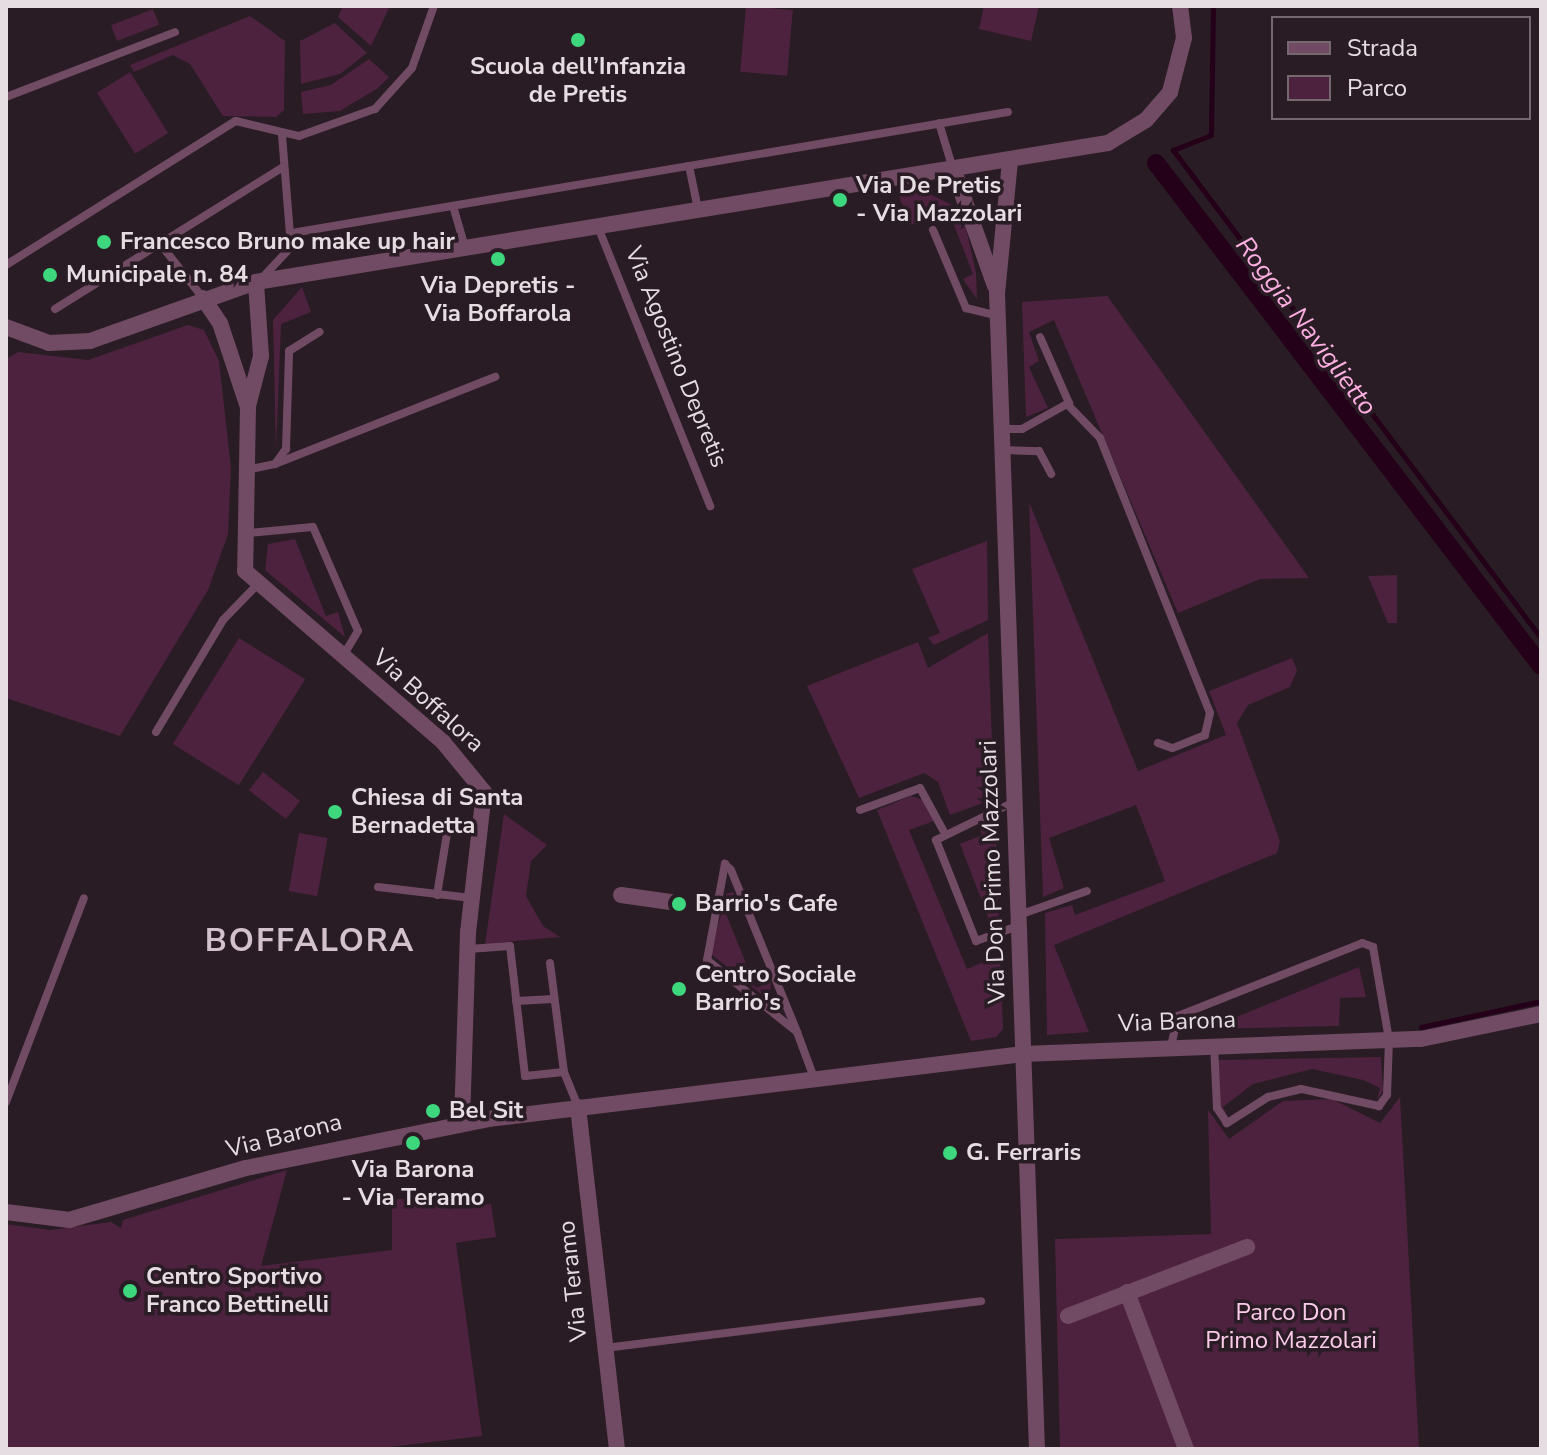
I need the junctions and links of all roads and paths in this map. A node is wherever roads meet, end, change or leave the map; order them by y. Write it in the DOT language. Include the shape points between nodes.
graph roads {
  1 [pos="434,6"];
  2 [pos="1180,6"];
  3 [pos="175,32"];
  4 [pos="6,97"];
  5 [pos="1008,112"];
  6 [pos="939,123"];
  7 [pos="282,134"];
  8 [pos="1010,161"];
  9 [pos="689,166"];
  10 [pos="283,167"];
  11 [pos="954,171"];
  12 [pos="453,206"];
  13 [pos="698,209"];
  14 [pos="598,226"];
  15 [pos="933,230"];
  16 [pos="292,233"];
  17 [pos="161,245"];
  18 [pos="465,247"];
  19 [pos="6,265"];
  20 [pos="256,282"];
  21 [pos="997,293"];
  22 [pos="203,298"];
  23 [pos="55,309"];
  24 [pos="998,316"];
  25 [pos="6,327"];
  26 [pos="320,332"];
  27 [pos="1040,337"];
  28 [pos="495,377"];
  29 [pos="1068,405"];
  30 [pos="248,407"];
  31 [pos="1003,429"];
  32 [pos="1003,450"];
  33 [pos="275,464"];
  34 [pos="251,469"];
  35 [pos="1051,474"];
  36 [pos="710,506"];
  37 [pos="249,533"];
  38 [pos="256,586"];
  39 [pos="342,656"];
  40 [pos="156,732"];
  41 [pos="1158,743"];
  42 [pos="1014,802"];
  43 [pos="860,810"];
  44 [pos="448,827"];
  45 [pos="943,830"];
  46 [pos="378,887"];
  47 [pos="1087,891"];
  48 [pos="437,895"];
  49 [pos="621,895"];
  50 [pos="84,898"];
  51 [pos="471,898"];
  52 [pos="671,902"];
  53 [pos="1019,920"];
  54 [pos="469,949"];
  55 [pos="550,963"];
  56 [pos="554,999"];
  57 [pos="516,1001"];
  58 [pos="1541,1014"];
  59 [pos="797,1032"];
  60 [pos="1389,1040"];
  61 [pos="1214,1045"];
  62 [pos="1171,1046"];
  63 [pos="1023,1054"];
  64 [pos="564,1072"];
  65 [pos="814,1078"];
  66 [pos="6,1102"];
  67 [pos="578,1107"];
  68 [pos="462,1122"];
  69 [pos="6,1212"];
  70 [pos="1247,1247"];
  71 [pos="1127,1292"];
  72 [pos="981,1301"];
  73 [pos="1068,1316"];
  74 [pos="604,1348"];
  75 [pos="617,1449"];
  76 [pos="1037,1449"];
  77 [pos="1186,1449"];
  1 -- 7 [label="lane" via="412,68 375,109 323,133"];
  2 -- 8 [label="street, Via Agostino Depretis" via="1184,38 1175,83 1146,120 1108,143"];
  3 -- 4 [label="lane"];
  5 -- 6 [label="lane"];
  6 -- 9 [label="lane"];
  6 -- 11 [label="lane"];
  7 -- 10 [label="lane"];
  7 -- 19 [label="lane" via="236,121"];
  8 -- 11 [label="street, Via Agostino Depretis"];
  8 -- 21 [label="street, Via Don Primo Mazzolari"];
  9 -- 12 [label="lane"];
  9 -- 13 [label="lane"];
  10 -- 16 [label="lane"];
  10 -- 17 [label="lane"];
  11 -- 13 [label="street, Via Agostino Depretis"];
  11 -- 21 [label="street, Via Don Primo Mazzolari"];
  12 -- 16 [label="lane"];
  12 -- 18 [label="lane"];
  13 -- 14 [label="street, Via Agostino Depretis"];
  14 -- 18 [label="street, Via Agostino Depretis"];
  14 -- 36 [label="lane, Via Agostino Depretis"];
  15 -- 24 [label="lane" via="966,308"];
  16 -- 20 [label="lane, Via Agostino Depretis" via="282,263"];
  17 -- 22 [label="lane"];
  17 -- 23 [label="lane"];
  18 -- 20 [label="street, Via Agostino Depretis"];
  20 -- 22 [label="street, Via Agostino Depretis"];
  20 -- 30 [label="street" via="261,356"];
  21 -- 24 [label="street, Via Don Primo Mazzolari"];
  22 -- 25 [label="street, Via Agostino Depretis" via="90,341 49,343"];
  22 -- 30 [label="street" via="220,323"];
  24 -- 31 [label="street, Via Don Primo Mazzolari"];
  26 -- 33 [label="lane" via="289,351 288,443"];
  27 -- 29 [label="lane"];
  28 -- 33 [label="lane"];
  29 -- 31 [label="lane" via="1022,429"];
  29 -- 41 [label="lane" via="1100,438 1210,713 1205,735 1172,748"];
  30 -- 34 [label="street"];
  31 -- 32 [label="street, Via Don Primo Mazzolari"];
  32 -- 35 [label="lane" via="1039,451"];
  32 -- 42 [label="street, Via Don Primo Mazzolari"];
  33 -- 34 [label="lane"];
  34 -- 37 [label="street"];
  37 -- 38 [label="street" via="245,571"];
  37 -- 39 [label="lane" via="313,527 358,631"];
  38 -- 39 [label="street, Via Boffalora"];
  38 -- 40 [label="lane" via="223,620"];
  39 -- 51 [label="street, Via Boffalora" via="463,760 484,792"];
  42 -- 45 [label="lane"];
  42 -- 53 [label="street, Via Don Primo Mazzolari"];
  43 -- 45 [label="lane" via="920,788"];
  44 -- 48 [label="lane"];
  45 -- 53 [label="lane" via="938,844 974,939"];
  46 -- 48 [label="lane"];
  47 -- 53 [label="lane"];
  48 -- 51 [label="lane"];
  49 -- 52 [label="street"];
  50 -- 66 [label="lane"];
  51 -- 54 [label="street, Via Boffalora"];
  53 -- 63 [label="street, Via Don Primo Mazzolari"];
  54 -- 57 [label="lane" via="510,946"];
  54 -- 68 [label="street, Via Boffalora"];
  55 -- 56 [label="lane"];
  56 -- 57 [label="lane"];
  56 -- 64 [label="lane"];
  57 -- 64 [label="lane" via="525,1076"];
  58 -- 60 [label="street, Via Barona"];
  59 -- 59 [label="lane" via="731,870 725,864 707,960"];
  59 -- 65 [label="lane"];
  60 -- 61 [label="street, Via Barona"];
  60 -- 61 [label="lane" via="1387,1095 1379,1106 1301,1089 1268,1097 1230,1124 1217,1108"];
  60 -- 62 [label="lane" via="1375,953 1366,943 1178,1016"];
  61 -- 62 [label="street, Via Barona"];
  62 -- 63 [label="street, Via Barona"];
  63 -- 65 [label="street, Via Barona"];
  63 -- 76 [label="street, Via Don Primo Mazzolari"];
  64 -- 67 [label="lane"];
  65 -- 67 [label="street, Via Barona"];
  67 -- 68 [label="street, Via Barona"];
  67 -- 74 [label="street, Via Teramo"];
  68 -- 69 [label="street, Via Barona" via="246,1168 69,1220"];
  70 -- 71 [label="street"];
  71 -- 73 [label="street"];
  71 -- 77 [label="street"];
  72 -- 74 [label="lane"];
  74 -- 75 [label="street, Via Teramo"];
}
